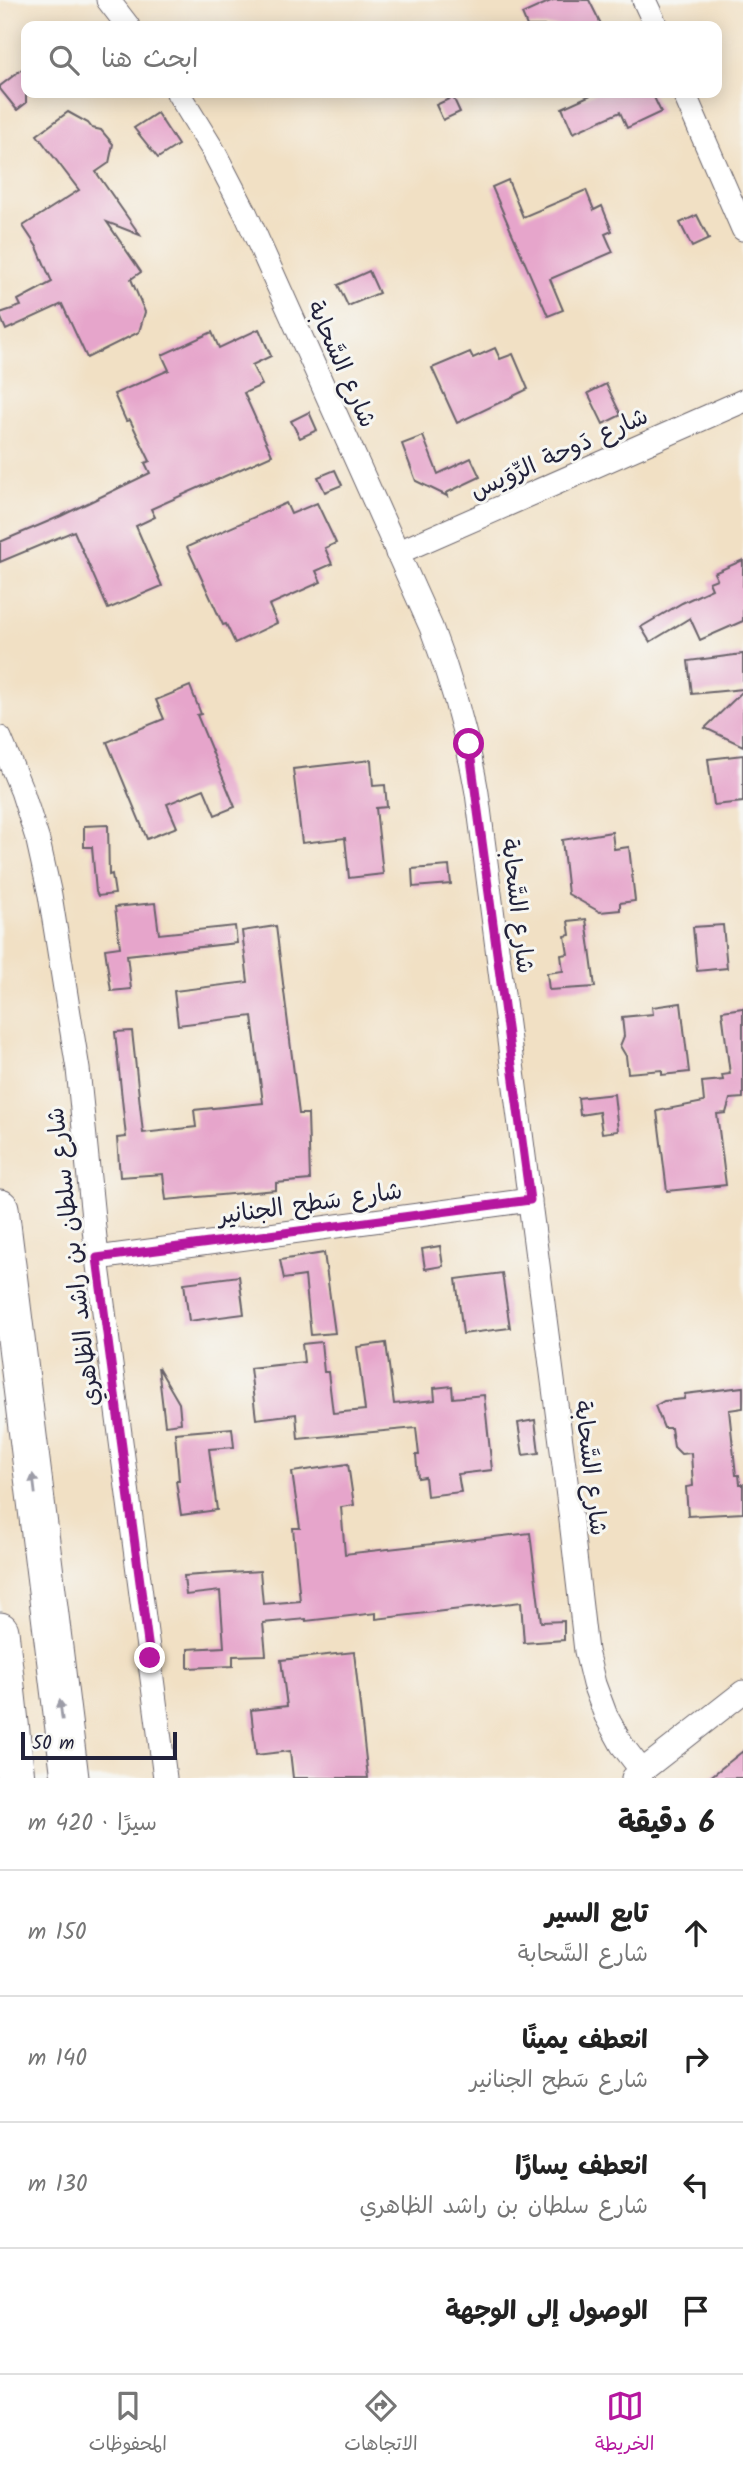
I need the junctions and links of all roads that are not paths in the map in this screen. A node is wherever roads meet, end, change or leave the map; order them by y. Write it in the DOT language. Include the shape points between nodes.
graph roads {
  1 [pos="108,0"];
  2 [pos="644,0"];
  3 [pos="124,21"];
  4 [pos="654,21"];
  5 [pos="181,98"];
  6 [pos="686,98"];
  7 [pos="743,229"];
  8 [pos="743,401"];
  9 [pos="397,552"];
  10 [pos="0,738"];
  11 [pos="530,1200"];
  12 [pos="0,1208"];
  13 [pos="97,1258"];
  14 [pos="0,1631"];
  15 [pos="743,1692"];
  16 [pos="637,1775"];
  17 [pos="16,1778"];
  18 [pos="69,1778"];
  19 [pos="165,1778"];
  1 -- 3 [label="street"];
  2 -- 4 [label="street"];
  5 -- 9 [label="street, شارع السَّحابة" via="246,212"];
  6 -- 7 [label="street"];
  8 -- 9 [label="street, شارع دَوحة الرِّوَيس"];
  9 -- 11 [label="street, شارع السَّحابة" via="445,664 469,744"];
  10 -- 13 [label="street, شارع سلطان بن راشد الظاهري" via="22,791 50,895 78,1069"];
  11 -- 13 [label="street, شارع سَطح الجنانير"];
  11 -- 16 [label="street, شارع السَّحابة" via="586,1651 606,1716"];
  18 -- 12 [label="main road, one-way"];
  13 -- 19 [label="street, شارع سلطان بن راشد الظاهري"];
  14 -- 17 [label="main road"];
  15 -- 16 [label="street"];
}
